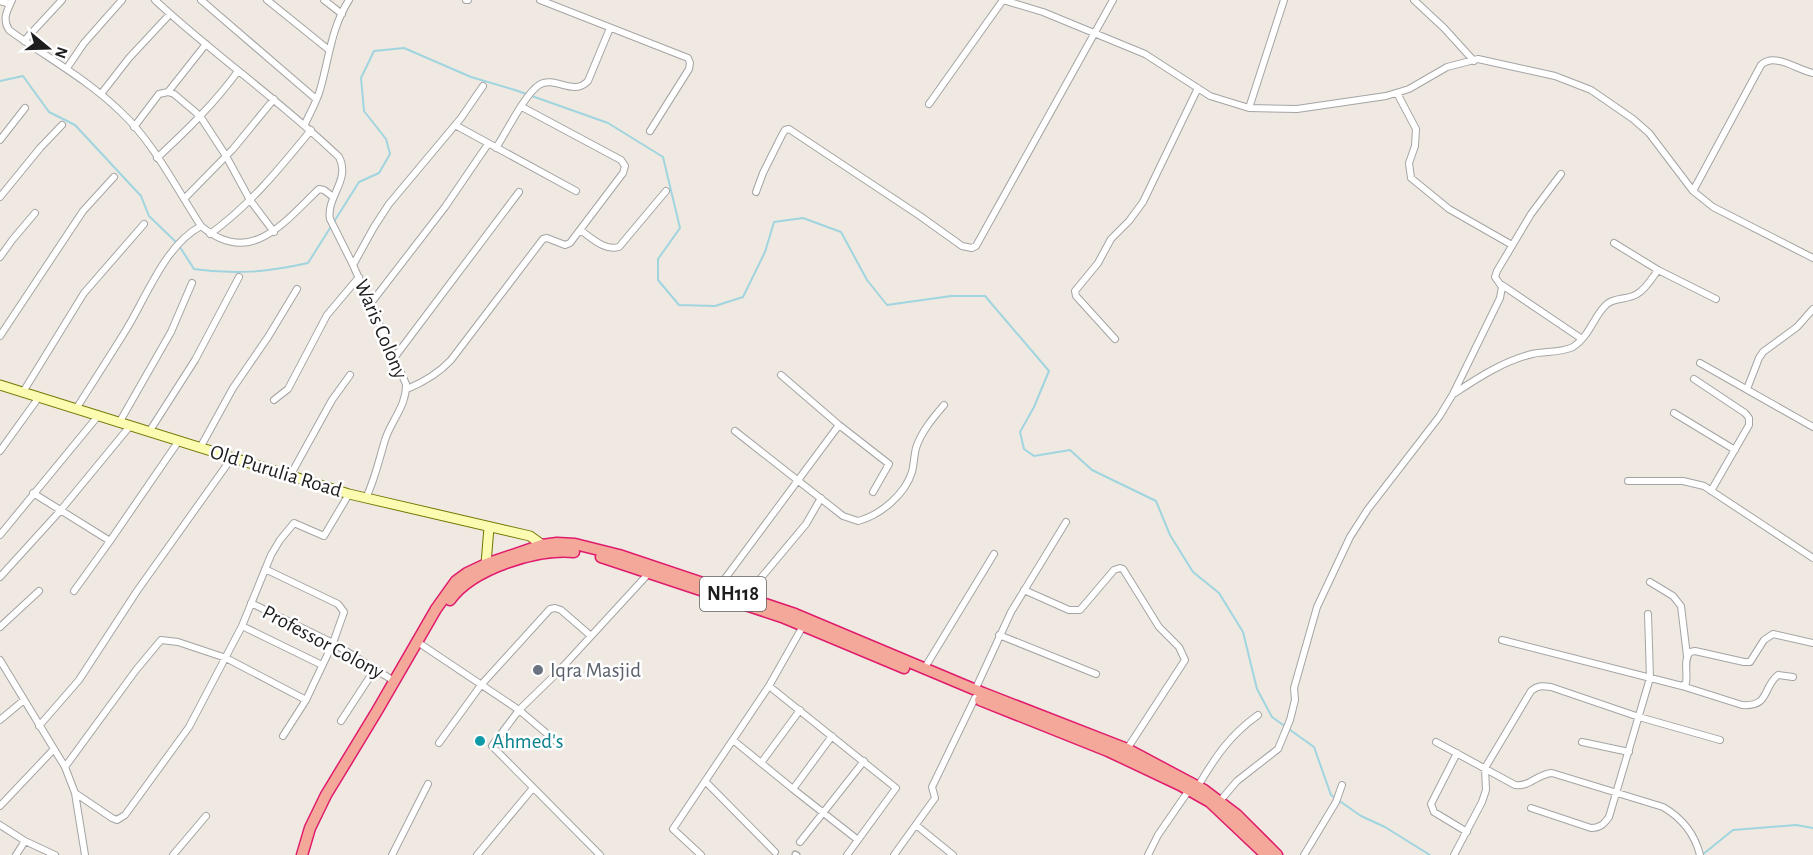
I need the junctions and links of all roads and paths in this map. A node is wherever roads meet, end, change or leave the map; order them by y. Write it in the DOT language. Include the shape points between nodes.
graph roads {
  1 [pos="62,0"];
  2 [pos="122,0"];
  3 [pos="155,0"];
  4 [pos="201,0"];
  5 [pos="267,0"];
  6 [pos="324,0"];
  7 [pos="349,0"];
  8 [pos="540,0"];
  9 [pos="1003,0"];
  10 [pos="1113,0"];
  11 [pos="1284,0"];
  12 [pos="1414,0"];
  13 [pos="0,2"];
  14 [pos="11,2"];
  15 [pos="170,14"];
  16 [pos="342,14"];
  17 [pos="610,28"];
  18 [pos="1095,34"];
  19 [pos="24,41"];
  20 [pos="206,44"];
  21 [pos="328,50"];
  22 [pos="1474,61"];
  23 [pos="67,68"];
  24 [pos="238,70"];
  25 [pos="1813,73"];
  26 [pos="483,86"];
  27 [pos="1198,88"];
  28 [pos="168,92"];
  29 [pos="1397,93"];
  30 [pos="100,94"];
  31 [pos="274,99"];
  32 [pos="316,99"];
  33 [pos="929,104"];
  34 [pos="522,107"];
  35 [pos="25,108"];
  36 [pos="1249,108"];
  37 [pos="200,116"];
  38 [pos="305,124"];
  39 [pos="62,125"];
  40 [pos="455,125"];
  41 [pos="134,127"];
  42 [pos="311,130"];
  43 [pos="650,131"];
  44 [pos="0,140"];
  45 [pos="488,144"];
  46 [pos="496,148"];
  47 [pos="226,156"];
  48 [pos="157,158"];
  49 [pos="1561,174"];
  50 [pos="114,177"];
  51 [pos="576,191"];
  52 [pos="666,191"];
  53 [pos="1693,191"];
  54 [pos="519,192"];
  55 [pos="756,192"];
  56 [pos="0,197"];
  57 [pos="333,197"];
  58 [pos="184,200"];
  59 [pos="250,200"];
  60 [pos="35,213"];
  61 [pos="144,225"];
  62 [pos="201,226"];
  63 [pos="580,230"];
  64 [pos="274,232"];
  65 [pos="210,234"];
  66 [pos="1614,243"];
  67 [pos="1512,245"];
  68 [pos="0,257"];
  69 [pos="1813,258"];
  70 [pos="353,265"];
  71 [pos="1658,270"];
  72 [pos="240,277"];
  73 [pos="359,277"];
  74 [pos="192,282"];
  75 [pos="1501,284"];
  76 [pos="297,289"];
  77 [pos="1716,299"];
  78 [pos="370,303"];
  79 [pos="1813,309"];
  80 [pos="2,328"];
  81 [pos="0,336"];
  82 [pos="1115,339"];
  83 [pos="1582,339"];
  84 [pos="394,358"];
  85 [pos="1700,363"];
  86 [pos="350,375"];
  87 [pos="781,375"];
  88 [pos="1694,379"];
  89 [pos="0,385"];
  90 [pos="406,389"];
  91 [pos="1747,389"];
  92 [pos="23,392"];
  93 [pos="1454,394"];
  94 [pos="39,397"];
  95 [pos="274,400"];
  96 [pos="944,405"];
  97 [pos="76,409"];
  98 [pos="1674,413"];
  99 [pos="98,416"];
  100 [pos="119,423"];
  101 [pos="839,425"];
  102 [pos="130,426"];
  103 [pos="1813,428"];
  104 [pos="735,431"];
  105 [pos="149,432"];
  106 [pos="178,442"];
  107 [pos="200,448"];
  108 [pos="1735,450"];
  109 [pos="0,451"];
  110 [pos="231,459"];
  111 [pos="290,476"];
  112 [pos="798,480"];
  113 [pos="1628,481"];
  114 [pos="1711,491"];
  115 [pos="873,492"];
  116 [pos="33,493"];
  117 [pos="348,494"];
  118 [pos="366,498"];
  119 [pos="821,498"];
  120 [pos="60,511"];
  121 [pos="1066,522"];
  122 [pos="489,528"];
  123 [pos="0,535"];
  124 [pos="110,541"];
  125 [pos="547,548"];
  126 [pos="994,554"];
  127 [pos="1813,558"];
  128 [pos="487,568"];
  129 [pos="265,569"];
  130 [pos="649,573"];
  131 [pos="0,577"];
  132 [pos="759,579"];
  133 [pos="1650,582"];
  134 [pos="718,589"];
  135 [pos="1024,590"];
  136 [pos="39,591"];
  137 [pos="74,591"];
  138 [pos="251,603"];
  139 [pos="1648,614"];
  140 [pos="242,626"];
  141 [pos="803,626"];
  142 [pos="0,627"];
  143 [pos="999,635"];
  144 [pos="591,636"];
  145 [pos="1502,640"];
  146 [pos="1813,643"];
  147 [pos="333,644"];
  148 [pos="422,645"];
  149 [pos="1687,656"];
  150 [pos="226,658"];
  151 [pos="0,660"];
  152 [pos="322,665"];
  153 [pos="375,669"];
  154 [pos="924,669"];
  155 [pos="1096,674"];
  156 [pos="1793,677"];
  157 [pos="1650,678"];
  158 [pos="394,681"];
  159 [pos="481,685"];
  160 [pos="769,686"];
  161 [pos="1682,686"];
  162 [pos="975,694"];
  163 [pos="24,700"];
  164 [pos="306,700"];
  165 [pos="519,710"];
  166 [pos="800,710"];
  167 [pos="1258,715"];
  168 [pos="1639,717"];
  169 [pos="0,720"];
  170 [pos="341,720"];
  171 [pos="39,726"];
  172 [pos="283,736"];
  173 [pos="832,736"];
  174 [pos="733,740"];
  175 [pos="1719,740"];
  176 [pos="1436,742"];
  177 [pos="1582,742"];
  178 [pos="439,743"];
  179 [pos="558,743"];
  180 [pos="54,749"];
  181 [pos="1127,749"];
  182 [pos="1629,752"];
  183 [pos="1458,753"];
  184 [pos="864,761"];
  185 [pos="761,763"];
  186 [pos="65,767"];
  187 [pos="1485,768"];
  188 [pos="705,781"];
  189 [pos="428,784"];
  190 [pos="1342,785"];
  191 [pos="533,788"];
  192 [pos="1193,788"];
  193 [pos="793,789"];
  194 [pos="75,793"];
  195 [pos="1616,793"];
  196 [pos="1220,801"];
  197 [pos="0,806"];
  198 [pos="1531,808"];
  199 [pos="823,813"];
  200 [pos="206,816"];
  201 [pos="0,825"];
  202 [pos="916,825"];
  203 [pos="1467,832"];
  204 [pos="858,840"];
  205 [pos="25,841"];
  206 [pos="800,842"];
  207 [pos="1699,851"];
  208 [pos="775,852"];
  209 [pos="16,855"];
  210 [pos="55,855"];
  211 [pos="85,855"];
  212 [pos="173,855"];
  213 [pos="302,855"];
  214 [pos="308,855"];
  215 [pos="392,855"];
  216 [pos="477,855"];
  217 [pos="600,855"];
  218 [pos="701,855"];
  219 [pos="847,855"];
  220 [pos="894,855"];
  221 [pos="953,855"];
  222 [pos="1148,855"];
  223 [pos="1266,855"];
  224 [pos="1276,855"];
  225 [pos="1304,855"];
  226 [pos="1454,855"];
  1 -- 19 [label="street"];
  2 -- 23 [label="street"];
  3 -- 15 [label="street"];
  4 -- 32 [label="street"];
  5 -- 21 [label="street"];
  6 -- 16 [label="street"];
  7 -- 16 [label="street"];
  8 -- 17 [label="street"];
  9 -- 18 [label="street"];
  9 -- 33 [label="street"];
  10 -- 18 [label="street"];
  11 -- 36 [label="street"];
  12 -- 22 [label="street"];
  13 -- 14 [label="street"];
  14 -- 19 [label="street" via="6,24"];
  15 -- 20 [label="street"];
  15 -- 30 [label="street"];
  16 -- 21 [label="street"];
  17 -- 34 [label="street" via="584,86 548,82 535,89"];
  17 -- 43 [label="street" via="689,60 689,69"];
  18 -- 27 [label="street" via="1145,54"];
  18 -- 55 [label="street" via="986,232 972,248 962,246 789,129 782,135"];
  19 -- 23 [label="street"];
  20 -- 24 [label="street"];
  20 -- 28 [label="street"];
  21 -- 32 [label="street"];
  22 -- 29 [label="street" via="1447,68"];
  22 -- 53 [label="street" via="1555,76 1591,90 1649,133"];
  23 -- 30 [label="street"];
  24 -- 31 [label="street"];
  24 -- 37 [label="street"];
  25 -- 53 [label="street" via="1766,60"];
  26 -- 40 [label="street"];
  27 -- 36 [label="street" via="1210,96"];
  27 -- 82 [label="street" via="1143,202 1075,291"];
  28 -- 37 [label="street"];
  28 -- 41 [label="street" via="154,99"];
  29 -- 36 [label="street" via="1297,110"];
  29 -- 67 [label="street" via="1416,129 1409,163 1411,178 1449,209"];
  30 -- 41 [label="street"];
  31 -- 38 [label="street"];
  31 -- 47 [label="street"];
  32 -- 38 [label="street"];
  34 -- 46 [label="street"];
  34 -- 63 [label="street" via="624,163 623,173"];
  35 -- 44 [label="street"];
  37 -- 47 [label="street"];
  37 -- 48 [label="street"];
  38 -- 42 [label="street"];
  39 -- 56 [label="street"];
  40 -- 45 [label="street"];
  40 -- 70 [label="street" via="389,204"];
  41 -- 48 [label="street"];
  42 -- 57 [label="street" via="342,163 342,177"];
  42 -- 59 [label="street"];
  45 -- 46 [label="street"];
  45 -- 78 [label="street"];
  46 -- 51 [label="street"];
  47 -- 58 [label="street"];
  47 -- 59 [label="street"];
  48 -- 58 [label="street"];
  49 -- 67 [label="street"];
  50 -- 80 [label="street" via="83,211"];
  52 -- 63 [label="street" via="619,247 610,249"];
  53 -- 69 [label="street" via="1713,207"];
  54 -- 84 [label="street"];
  57 -- 64 [label="street" via="319,189"];
  57 -- 70 [label="street, Waris Colony" via="330,219"];
  58 -- 62 [label="street"];
  59 -- 64 [label="street"];
  59 -- 65 [label="street"];
  60 -- 68 [label="street"];
  61 -- 92 [label="street" via="84,293"];
  62 -- 65 [label="street"];
  62 -- 97 [label="street" via="174,247"];
  63 -- 90 [label="street" via="567,245 543,239 451,360 424,382"];
  64 -- 65 [label="street" via="250,242"];
  66 -- 71 [label="street"];
  67 -- 75 [label="street" via="1495,274"];
  70 -- 73 [label="street, Waris Colony"];
  71 -- 77 [label="street"];
  71 -- 83 [label="street" via="1637,294 1606,304"];
  72 -- 105 [label="street" via="195,360"];
  73 -- 78 [label="street, Waris Colony"];
  73 -- 95 [label="street" via="327,315 288,389"];
  74 -- 100 [label="street" via="171,332"];
  75 -- 83 [label="street"];
  75 -- 93 [label="street" via="1500,298"];
  76 -- 107 [label="street" via="233,388"];
  78 -- 84 [label="street, Waris Colony"];
  79 -- 91 [label="street" via="1797,327 1763,352"];
  80 -- 81 [label="street"];
  83 -- 93 [label="street" via="1566,349 1533,353 1512,361"];
  84 -- 90 [label="street, Waris Colony"];
  85 -- 91 [label="street"];
  86 -- 111 [label="street"];
  87 -- 101 [label="street"];
  88 -- 108 [label="street" via="1749,418"];
  89 -- 92 [label="main road, Old Purulia Road"];
  90 -- 118 [label="street, Waris Colony"];
  91 -- 103 [label="street"];
  92 -- 94 [label="main road, Old Purulia Road"];
  93 -- 196 [label="street" via="1368,509 1334,568 1317,607 1294,688 1290,720 1278,749 1237,781"];
  94 -- 97 [label="main road, Old Purulia Road"];
  94 -- 109 [label="street"];
  96 -- 119 [label="street" via="921,436 909,480 881,510 853,520"];
  97 -- 99 [label="main road, Old Purulia Road"];
  98 -- 108 [label="street"];
  99 -- 100 [label="main road, Old Purulia Road"];
  99 -- 116 [label="street"];
  100 -- 102 [label="main road, Old Purulia Road"];
  101 -- 112 [label="street"];
  101 -- 115 [label="street" via="889,464"];
  102 -- 105 [label="main road, Old Purulia Road"];
  102 -- 120 [label="street"];
  104 -- 112 [label="street"];
  105 -- 106 [label="main road, Old Purulia Road"];
  106 -- 107 [label="main road, Old Purulia Road"];
  106 -- 124 [label="street"];
  107 -- 110 [label="main road, Old Purulia Road"];
  108 -- 114 [label="street"];
  110 -- 111 [label="main road, Old Purulia Road"];
  110 -- 171 [label="street" via="79,680"];
  111 -- 117 [label="main road, Old Purulia Road"];
  112 -- 119 [label="street"];
  112 -- 134 [label="street"];
  113 -- 114 [label="street" via="1683,481"];
  114 -- 127 [label="street"];
  116 -- 120 [label="street"];
  116 -- 123 [label="street"];
  117 -- 118 [label="main road, Old Purulia Road"];
  117 -- 129 [label="street" via="324,536 291,524"];
  118 -- 122 [label="main road, Old Purulia Road"];
  119 -- 132 [label="street" via="806,524"];
  120 -- 124 [label="street"];
  120 -- 131 [label="street"];
  121 -- 135 [label="street"];
  122 -- 125 [label="main road, Old Purulia Road" via="530,536"];
  122 -- 128 [label="main road"];
  124 -- 137 [label="street"];
  125 -- 128 [label="highway, NH118"];
  125 -- 130 [label="highway, NH118" via="587,554"];
  125 -- 134 [label="highway, NH118" via="557,543 598,549"];
  126 -- 154 [label="street"];
  128 -- 148 [label="highway, NH118" via="454,594"];
  128 -- 158 [label="highway, NH118" via="466,573 456,581"];
  129 -- 138 [label="street"];
  129 -- 147 [label="street" via="343,609 344,618"];
  130 -- 141 [label="highway, NH118"];
  130 -- 144 [label="street"];
  133 -- 149 [label="street" via="1681,606"];
  134 -- 154 [label="highway, NH118" via="795,614"];
  135 -- 143 [label="street"];
  135 -- 181 [label="street" via="1075,611 1083,608 1114,570 1123,569 1159,627 1179,647 1185,660"];
  136 -- 142 [label="street"];
  138 -- 140 [label="street"];
  138 -- 147 [label="street, Professor Colony"];
  139 -- 157 [label="street"];
  140 -- 150 [label="street"];
  140 -- 152 [label="street"];
  141 -- 160 [label="street"];
  141 -- 162 [label="highway, NH118"];
  143 -- 155 [label="street"];
  143 -- 162 [label="street"];
  144 -- 159 [label="street" via="561,610 550,609"];
  144 -- 165 [label="street"];
  145 -- 157 [label="street"];
  146 -- 149 [label="street" via="1773,634 1764,640 1750,662 1695,651"];
  147 -- 152 [label="street"];
  147 -- 153 [label="street, Professor Colony"];
  148 -- 159 [label="street"];
  148 -- 214 [label="highway, NH118" via="328,802"];
  149 -- 161 [label="street" via="1687,679"];
  150 -- 164 [label="street"];
  150 -- 186 [label="street" via="161,640"];
  150 -- 194 [label="street" via="189,727 125,815 117,820 112,818"];
  151 -- 163 [label="street"];
  152 -- 164 [label="street"];
  153 -- 158 [label="street, Professor Colony"];
  153 -- 170 [label="street"];
  154 -- 162 [label="highway, NH118"];
  156 -- 161 [label="street" via="1778,675 1761,701 1751,706"];
  157 -- 161 [label="street"];
  157 -- 168 [label="street"];
  158 -- 213 [label="highway, NH118" via="321,803"];
  159 -- 165 [label="street"];
  159 -- 178 [label="street"];
  160 -- 166 [label="street"];
  160 -- 174 [label="street"];
  162 -- 181 [label="highway, NH118"];
  162 -- 192 [label="highway, NH118"];
  162 -- 202 [label="street" via="932,787 935,798"];
  163 -- 169 [label="street"];
  163 -- 171 [label="street"];
  164 -- 172 [label="street"];
  165 -- 179 [label="street"];
  165 -- 191 [label="street" via="492,746"];
  166 -- 173 [label="street"];
  166 -- 185 [label="street"];
  167 -- 192 [label="street" via="1230,738"];
  168 -- 175 [label="street"];
  168 -- 182 [label="street"];
  168 -- 187 [label="street" via="1551,687 1536,687"];
  171 -- 180 [label="street"];
  173 -- 184 [label="street"];
  173 -- 193 [label="street"];
  174 -- 185 [label="street"];
  174 -- 188 [label="street"];
  176 -- 183 [label="street"];
  177 -- 182 [label="street"];
  180 -- 186 [label="street"];
  180 -- 197 [label="street"];
  181 -- 192 [label="highway, NH118"];
  182 -- 195 [label="street"];
  183 -- 187 [label="street"];
  183 -- 203 [label="street" via="1431,804 1434,812"];
  184 -- 199 [label="street"];
  184 -- 204 [label="street" via="896,788"];
  185 -- 193 [label="street"];
  186 -- 194 [label="street"];
  187 -- 195 [label="street" via="1515,784 1528,785 1552,773"];
  187 -- 203 [label="street" via="1486,790"];
  188 -- 208 [label="street"];
  188 -- 218 [label="street" via="673,829"];
  189 -- 215 [label="street"];
  190 -- 225 [label="street"];
  191 -- 216 [label="street"];
  191 -- 217 [label="street"];
  192 -- 196 [label="highway, NH118"];
  192 -- 222 [label="street"];
  192 -- 223 [label="highway, NH118"];
  193 -- 199 [label="street"];
  194 -- 211 [label="street"];
  195 -- 198 [label="street" via="1609,817 1597,828"];
  195 -- 207 [label="street" via="1671,811 1689,830"];
  196 -- 224 [label="highway, NH118"];
  199 -- 204 [label="street"];
  199 -- 206 [label="street"];
  200 -- 212 [label="street"];
  201 -- 205 [label="street"];
  202 -- 220 [label="street"];
  202 -- 221 [label="street"];
  203 -- 226 [label="street"];
  204 -- 219 [label="street"];
  205 -- 209 [label="street"];
  205 -- 210 [label="street"];
}
